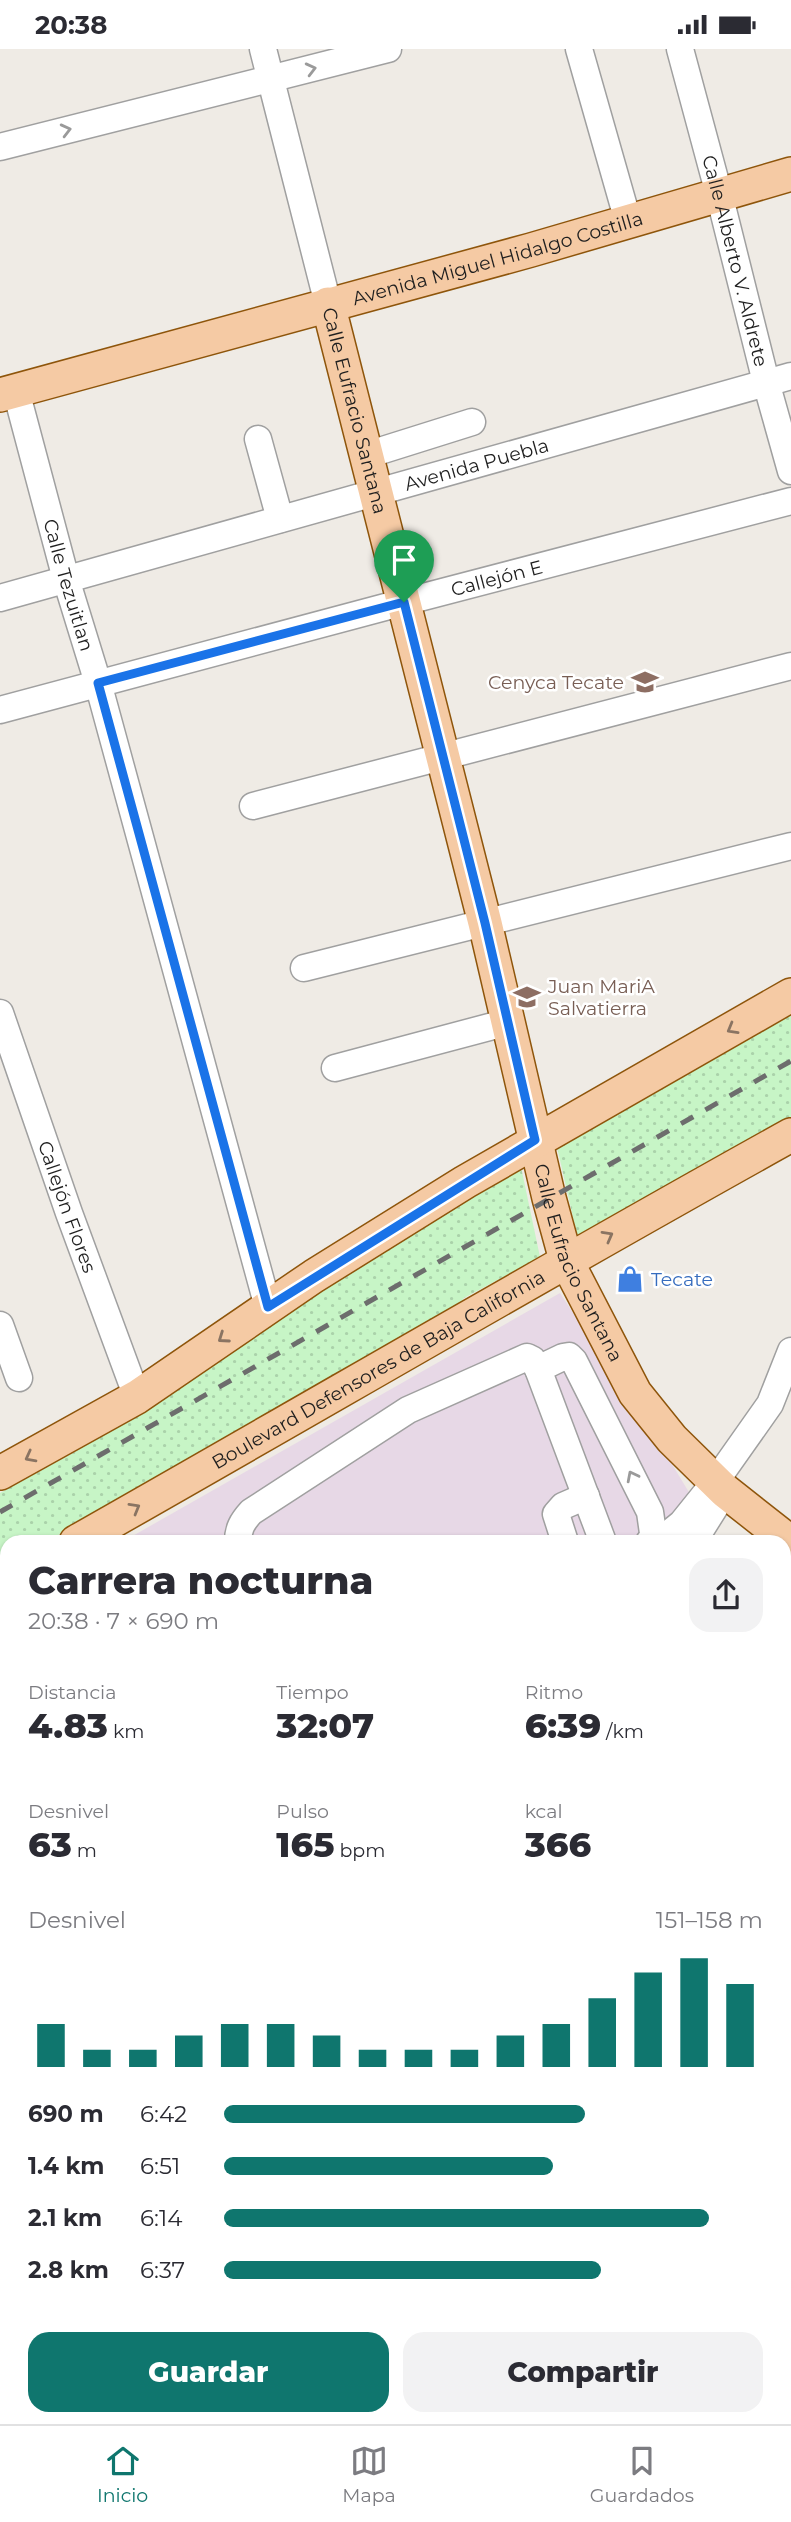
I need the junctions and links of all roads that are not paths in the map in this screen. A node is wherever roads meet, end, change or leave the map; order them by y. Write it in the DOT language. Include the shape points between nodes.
graph roads {
  1 [pos="264,49"];
  2 [pos="388,49"];
  3 [pos="579,49"];
  4 [pos="680,49"];
  5 [pos="271,79"];
  6 [pos="0,147"];
  7 [pos="791,174"];
  8 [pos="719,194"];
  9 [pos="628,221"];
  10 [pos="328,303"];
  11 [pos="778,379"];
  12 [pos="8,393"];
  13 [pos="472,422"];
  14 [pos="258,439"];
  15 [pos="366,455"];
  16 [pos="791,471"];
  17 [pos="376,492"];
  18 [pos="791,502"];
  19 [pos="280,519"];
  20 [pos="66,579"];
  21 [pos="0,598"];
  22 [pos="404,602"];
  23 [pos="791,666"];
  24 [pos="98,683"];
  25 [pos="0,710"];
  26 [pos="442,756"];
  27 [pos="253,806"];
  28 [pos="791,846"];
  29 [pos="485,923"];
  30 [pos="304,968"];
  31 [pos="791,995"];
  32 [pos="0,1013"];
  33 [pos="508,1022"];
  34 [pos="6,1051"];
  35 [pos="335,1068"];
  36 [pos="791,1135"];
  37 [pos="535,1140"];
  38 [pos="566,1260"];
  39 [pos="268,1307"];
  40 [pos="0,1325"];
  41 [pos="791,1351"];
  42 [pos="538,1370"];
  43 [pos="19,1378"];
  44 [pos="137,1398"];
  45 [pos="0,1473"];
  46 [pos="720,1487"];
  47 [pos="586,1496"];
  48 [pos="779,1534"];
  49 [pos="88,1535"];
  50 [pos="238,1535"];
  51 [pos="563,1535"];
  52 [pos="600,1535"];
  53 [pos="652,1535"];
  54 [pos="665,1535"];
  55 [pos="696,1535"];
  1 -- 5 [label="street, Calle Eufracio Santana"];
  5 -- 2 [label="street, one-way"];
  3 -- 9 [label="street"];
  4 -- 8 [label="street, Calle Alberto V. Aldrete"];
  6 -- 5 [label="street, one-way"];
  5 -- 10 [label="street, Calle Eufracio Santana"];
  7 -- 8 [label="main road, Avenida Miguel Hidalgo Costilla"];
  8 -- 9 [label="main road, Avenida Miguel Hidalgo Costilla"];
  8 -- 11 [label="street, Calle Alberto V. Aldrete"];
  9 -- 10 [label="main road, Avenida Miguel Hidalgo Costilla"];
  10 -- 12 [label="main road, Avenida Miguel Hidalgo Costilla"];
  10 -- 15 [label="main road, Calle Eufracio Santana"];
  11 -- 16 [label="street, Calle Alberto V. Aldrete"];
  11 -- 17 [label="street, Avenida Puebla"];
  12 -- 20 [label="street, Calle Tezuitlan"];
  13 -- 15 [label="street"];
  14 -- 19 [label="street"];
  15 -- 17 [label="main road, Calle Eufracio Santana"];
  17 -- 19 [label="street, Avenida Puebla"];
  17 -- 22 [label="main road, Calle Eufracio Santana"];
  18 -- 22 [label="street, Callejón E"];
  19 -- 20 [label="street, Avenida Puebla"];
  20 -- 21 [label="street, Avenida Puebla"];
  20 -- 24 [label="street, Calle Tezuitlan"];
  22 -- 24 [label="street, Callejón E"];
  22 -- 26 [label="main road, Calle Eufracio Santana"];
  23 -- 26 [label="street"];
  24 -- 25 [label="street, Callejón E"];
  24 -- 39 [label="street, Calle Tezuitlan"];
  26 -- 27 [label="street"];
  26 -- 29 [label="main road, Calle Eufracio Santana"];
  28 -- 29 [label="street"];
  29 -- 30 [label="street"];
  29 -- 33 [label="main road, Calle Eufracio Santana"];
  31 -- 37 [label="main road, one-way"];
  32 -- 34 [label="street, Callejón Flores"];
  33 -- 35 [label="street"];
  33 -- 37 [label="main road, Calle Eufracio Santana"];
  34 -- 44 [label="street, Callejón Flores"];
  38 -- 36 [label="main road, Boulevard Defensores de Baja California, one-way"];
  37 -- 38 [label="main road, Calle Eufracio Santana"];
  37 -- 39 [label="main road"];
  38 -- 46 [label="main road, Calle Eufracio Santana" via="635,1393"];
  49 -- 38 [label="main road, Boulevard Defensores de Baja California, one-way"];
  39 -- 44 [label="main road, one-way"];
  40 -- 43 [label="street"];
  41 -- 46 [label="street" via="770,1404"];
  42 -- 47 [label="street"];
  42 -- 50 [label="street" via="533,1360 522,1358 408,1410 251,1512"];
  53 -- 42 [label="street, one-way" via="650,1512 574,1361 564,1357"];
  44 -- 45 [label="main road, one-way"];
  46 -- 48 [label="main road, Calle Eufracio Santana"];
  46 -- 54 [label="street"];
  46 -- 55 [label="street"];
  47 -- 51 [label="street" via="556,1514"];
  47 -- 52 [label="street"];
}
